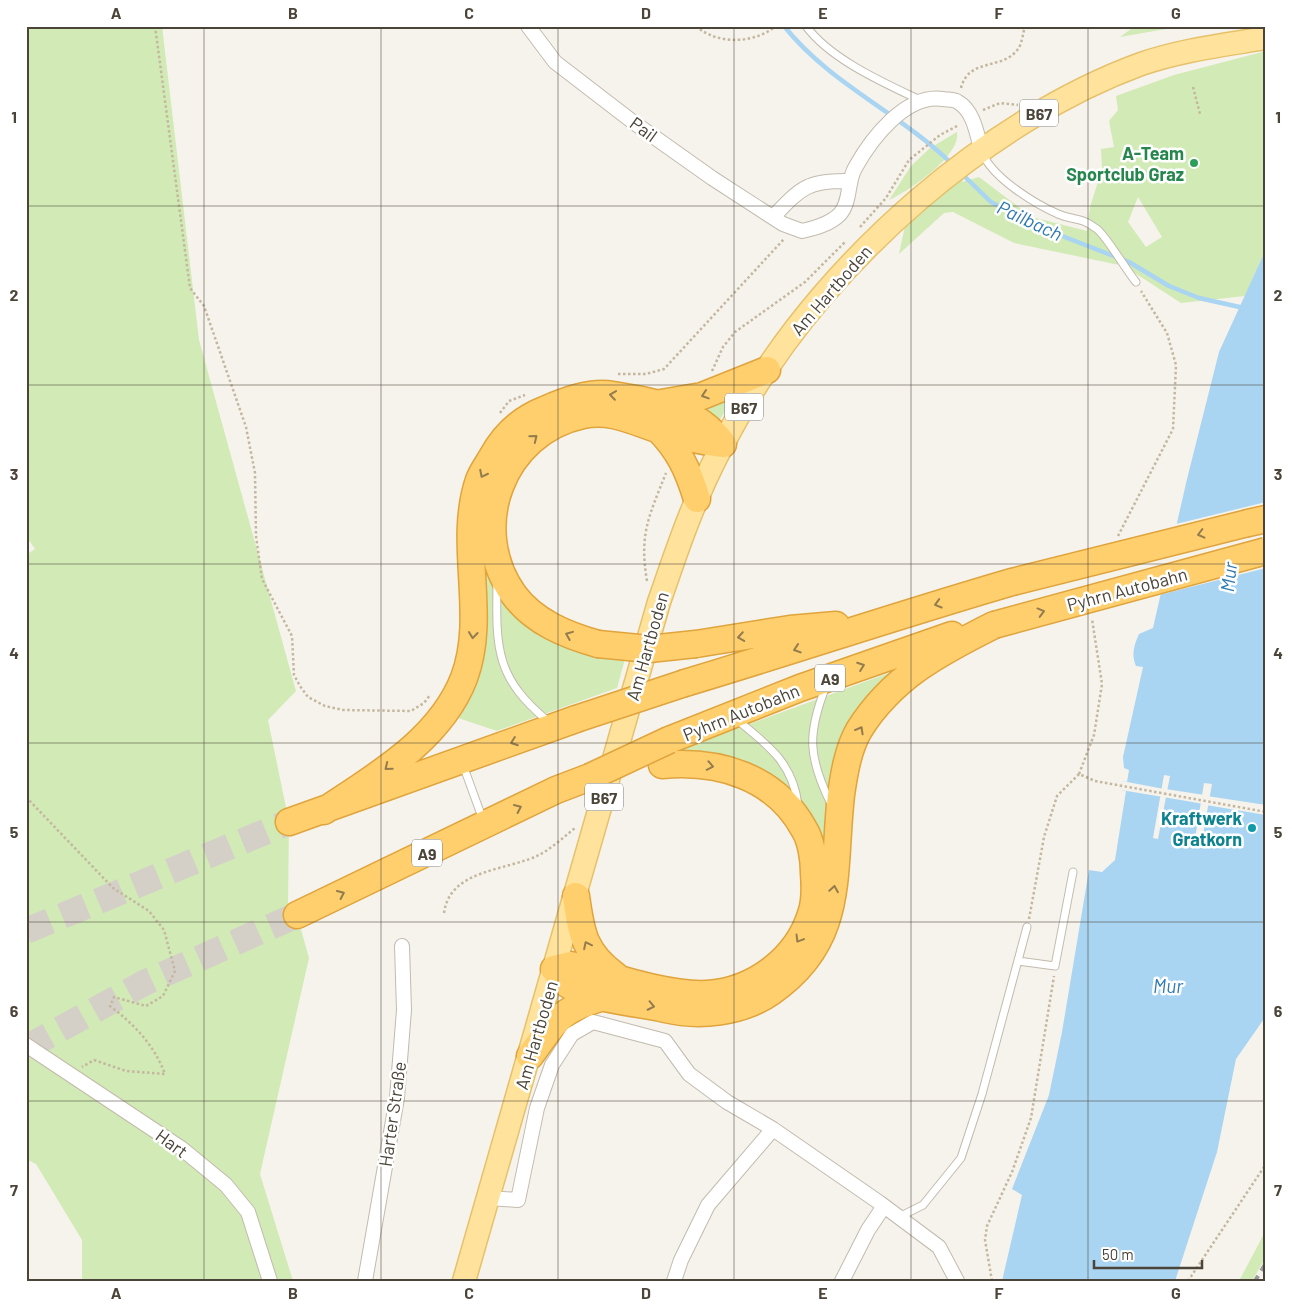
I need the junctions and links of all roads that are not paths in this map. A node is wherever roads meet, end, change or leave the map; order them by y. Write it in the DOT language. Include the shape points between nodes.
graph roads {
  1 [pos="528,26"];
  2 [pos="806,26"];
  3 [pos="1266,38"];
  4 [pos="915,103"];
  5 [pos="982,152"];
  6 [pos="849,180"];
  7 [pos="773,217"];
  8 [pos="1136,282"];
  9 [pos="767,370"];
  10 [pos="661,403"];
  11 [pos="658,429"];
  12 [pos="723,444"];
  13 [pos="697,499"];
  14 [pos="1266,519"];
  15 [pos="1266,551"];
  16 [pos="498,562"];
  17 [pos="877,622"];
  18 [pos="994,625"];
  19 [pos="830,678"];
  20 [pos="731,716"];
  21 [pos="566,723"];
  22 [pos="665,752"];
  23 [pos="462,762"];
  24 [pos="324,811"];
  25 [pos="838,820"];
  26 [pos="289,822"];
  27 [pos="800,823"];
  28 [pos="484,824"];
  29 [pos="1072,872"];
  30 [pos="576,896"];
  31 [pos="297,915"];
  32 [pos="1027,927"];
  33 [pos="402,946"];
  34 [pos="1018,960"];
  35 [pos="554,969"];
  36 [pos="612,988"];
  37 [pos="26,1045"];
  38 [pos="530,1056"];
  39 [pos="773,1129"];
  40 [pos="489,1198"];
  41 [pos="884,1206"];
  42 [pos="899,1218"];
  43 [pos="270,1281"];
  44 [pos="365,1281"];
  45 [pos="464,1281"];
  46 [pos="674,1281"];
  47 [pos="842,1281"];
  48 [pos="957,1281"];
  1 -- 7 [label="street, Pail" via="555,62 649,133"];
  2 -- 4 [label="lane" via="838,55"];
  3 -- 5 [label="main road, B67" via="1196,49 1134,67 1026,121"];
  4 -- 5 [label="street" via="937,98 957,101 972,117"];
  4 -- 6 [label="street" via="896,115 856,166"];
  5 -- 8 [label="lane" via="988,164 1034,202 1060,215 1080,218 1099,230"];
  5 -- 9 [label="main road, Am Hartboden / B67" via="908,208 855,259 793,333"];
  6 -- 7 [label="street" via="831,180 802,188"];
  6 -- 7 [label="street, Pail" via="848,198 840,213 830,222 802,231"];
  9 -- 10 [label="highway, one-way" via="702,396"];
  9 -- 12 [label="main road, Am Hartboden / B67"];
  10 -- 12 [label="highway" via="702,422"];
  10 -- 24 [label="highway, one-way" via="606,394 578,397 537,412 506,435 480,480 473,510 470,539 473,628 464,679 430,732 380,773"];
  11 -- 12 [label="highway" via="700,442"];
  11 -- 13 [label="highway" via="684,461"];
  16 -- 11 [label="highway, one-way" via="492,527 497,492 511,462 527,445 543,432 584,414 623,415"];
  12 -- 13 [label="main road, Am Hartboden / B67"];
  13 -- 30 [label="main road, Am Hartboden / B67" via="659,602"];
  14 -- 17 [label="highway, Pyhrn Autobahn / A9, one-way, bridge" via="1012,582"];
  18 -- 15 [label="highway, Pyhrn Autobahn / A9, one-way, bridge"];
  17 -- 16 [label="highway, one-way, bridge" via="790,629 649,649 598,644 567,636 536,616 514,595"];
  16 -- 21 [label="lane" via="498,643 505,670 526,703"];
  17 -- 21 [label="highway, Pyhrn Autobahn / A9, one-way, bridge"];
  19 -- 18 [label="highway, Pyhrn Autobahn / A9, one-way" via="936,640"];
  25 -- 18 [label="highway, one-way" via="843,777 850,754 858,732 873,710 890,689 940,652"];
  19 -- 20 [label="highway, Pyhrn Autobahn / A9"];
  19 -- 25 [label="lane" via="817,708 811,742 818,778"];
  20 -- 22 [label="highway, Pyhrn Autobahn / A9"];
  20 -- 27 [label="lane" via="785,763 796,790"];
  21 -- 23 [label="highway, Pyhrn Autobahn / A9, one-way"];
  22 -- 27 [label="highway, one-way" via="762,783 785,803"];
  28 -- 22 [label="highway, A9, one-way, bridge" via="556,790"];
  23 -- 24 [label="highway, Pyhrn Autobahn / A9"];
  23 -- 28 [label="lane"];
  24 -- 26 [label="highway, Pyhrn Autobahn / A9"];
  36 -- 25 [label="highway, one-way" via="673,1011 710,1013 744,1006 783,984 813,951 831,908"];
  27 -- 36 [label="highway, one-way" via="814,863 812,913 792,951 772,970 741,987 707,994"];
  31 -- 28 [label="highway, A9, one-way"];
  29 -- 34 [label="lane" via="1055,966"];
  30 -- 35 [label="main road, Am Hartboden / B67"];
  36 -- 30 [label="highway, one-way" via="592,956 581,930"];
  32 -- 34 [label="lane"];
  33 -- 44 [label="street, Harter Straße" via="404,1010 397,1098"];
  34 -- 42 [label="lane" via="961,1158 922,1205"];
  35 -- 36 [label="highway" via="566,984"];
  35 -- 38 [label="main road, Am Hartboden / B67"];
  36 -- 38 [label="highway" via="571,1007 558,1017"];
  37 -- 43 [label="street, Hart" via="181,1148 226,1185 248,1212"];
  38 -- 40 [label="main road, Am Hartboden / B67"];
  39 -- 40 [label="street, Am Hartboden" via="727,1102 689,1074 665,1041 593,1022 572,1034 552,1065 537,1108 518,1200"];
  39 -- 41 [label="street, Am Hartboden"];
  39 -- 46 [label="street" via="708,1205"];
  40 -- 45 [label="main road, Am Hartboden / B67"];
  41 -- 42 [label="street, Am Hartboden"];
  41 -- 47 [label="street"];
  42 -- 48 [label="street, Am Hartboden" via="938,1247"];
}
